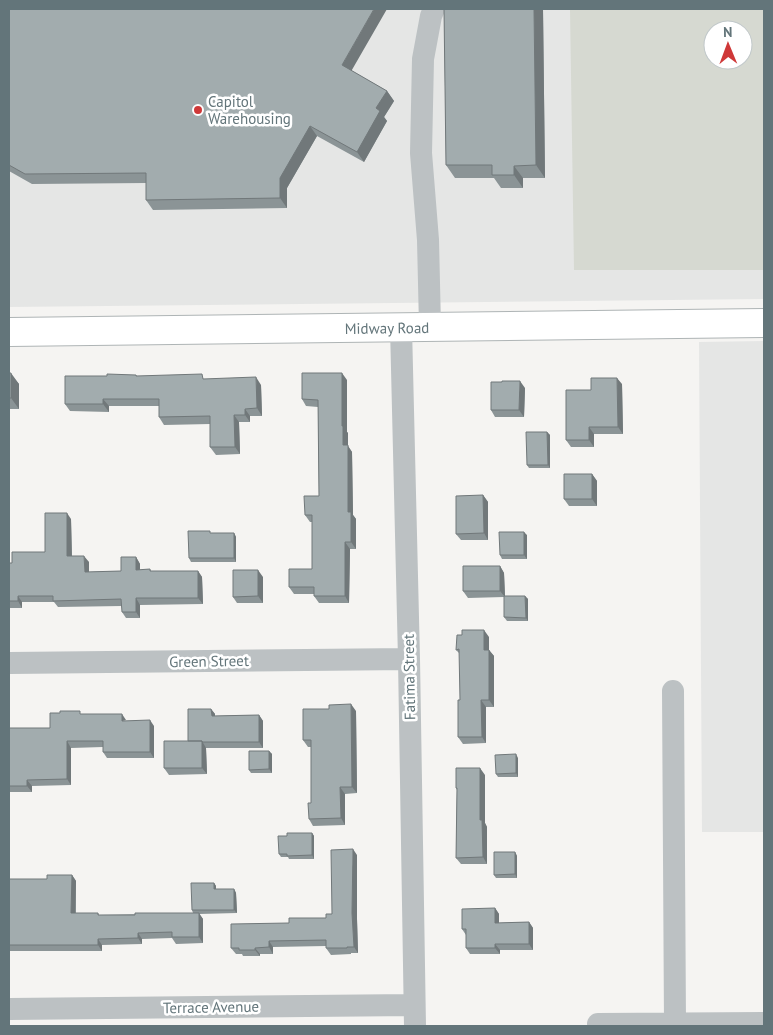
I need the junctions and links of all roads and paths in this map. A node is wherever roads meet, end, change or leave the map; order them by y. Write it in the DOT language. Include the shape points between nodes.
graph roads {
  1 [pos="434,9"];
  2 [pos="764,323"];
  3 [pos="430,326"];
  4 [pos="402,327"];
  5 [pos="9,332"];
  6 [pos="409,659"];
  7 [pos="9,663"];
  8 [pos="673,691"];
  9 [pos="9,1009"];
  10 [pos="414,1016"];
  11 [pos="675,1023"];
  12 [pos="764,1023"];
  13 [pos="598,1024"];
  1 -- 3 [label="street" via="423,59 421,153"];
  2 -- 3 [label="main road, Midway Road"];
  3 -- 4 [label="main road, Midway Road"];
  4 -- 5 [label="main road, Midway Road"];
  4 -- 6 [label="street, Fatima Street"];
  6 -- 7 [label="street, Green Street"];
  6 -- 10 [label="street, Fatima Street"];
  8 -- 11 [label="street"];
  9 -- 10 [label="street, Terrace Avenue"];
  11 -- 12 [label="street"];
  11 -- 13 [label="street"];
}
